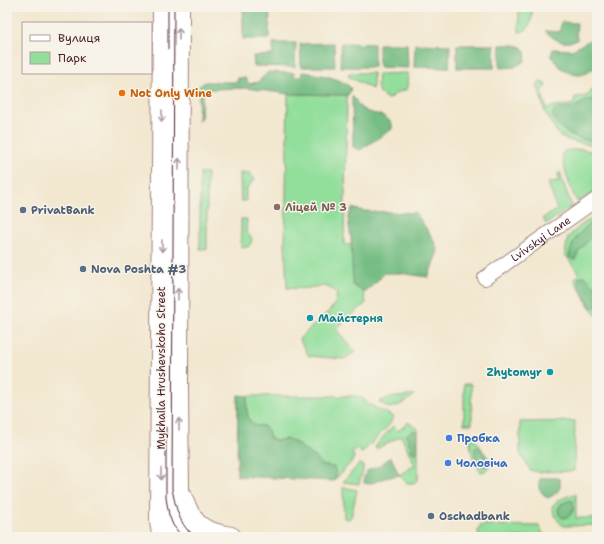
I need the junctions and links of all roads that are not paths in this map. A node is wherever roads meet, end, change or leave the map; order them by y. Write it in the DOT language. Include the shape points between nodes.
graph roads {
  1 [pos="163,7"];
  2 [pos="179,7"];
  3 [pos="597,199"];
  4 [pos="485,278"];
  5 [pos="180,491"];
  6 [pos="165,537"];
  7 [pos="175,537"];
  8 [pos="231,537"];
  1 -- 6 [label="main road, Mykhaila Hrushevskoho Street, one-way" via="160,522"];
  5 -- 2 [label="main road, Mykhaila Hrushevskoho Street, one-way"];
  3 -- 4 [label="street, Lvivskyi Lane"];
  5 -- 7 [label="main road, Mykhaila Hrushevskoho Street" via="178,533"];
  5 -- 8 [label="main road" via="194,522 204,530"];
}
